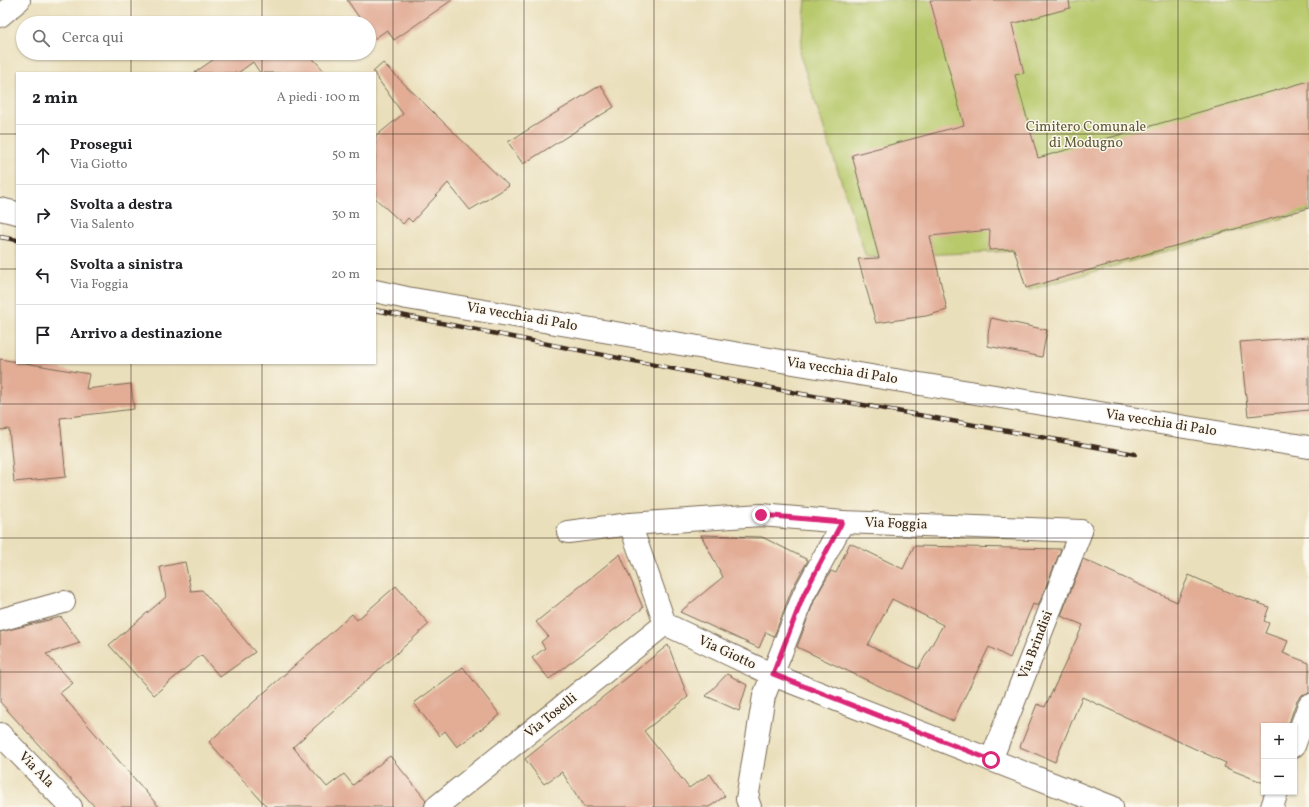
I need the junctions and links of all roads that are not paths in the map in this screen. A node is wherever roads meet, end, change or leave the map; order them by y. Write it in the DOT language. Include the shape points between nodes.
graph roads {
  1 [pos="19,0"];
  2 [pos="0,16"];
  3 [pos="0,209"];
  4 [pos="16,213"];
  5 [pos="376,291"];
  6 [pos="1309,447"];
  7 [pos="842,522"];
  8 [pos="630,524"];
  9 [pos="1081,531"];
  10 [pos="568,532"];
  11 [pos="64,602"];
  12 [pos="0,620"];
  13 [pos="665,624"];
  14 [pos="773,674"];
  15 [pos="1309,705"];
  16 [pos="0,734"];
  17 [pos="1297,738"];
  18 [pos="991,760"];
  19 [pos="1276,795"];
  20 [pos="744,804"];
  21 [pos="71,807"];
  22 [pos="436,807"];
  23 [pos="1112,807"];
  24 [pos="1272,807"];
  1 -- 2 [label="street"];
  3 -- 4 [label="street"];
  5 -- 6 [label="street, Via vecchia di Palo"];
  7 -- 8 [label="street, Via Foggia" via="761,515"];
  7 -- 9 [label="street, Via Foggia"];
  7 -- 14 [label="street" via="804,594"];
  8 -- 10 [label="street, Via Foggia"];
  8 -- 13 [label="street"];
  9 -- 18 [label="street, Via Brindisi"];
  11 -- 12 [label="street"];
  13 -- 14 [label="street, Via Giotto"];
  13 -- 22 [label="street, Via Toselli"];
  14 -- 18 [label="street, Via Giotto"];
  14 -- 20 [label="street" via="764,696"];
  15 -- 17 [label="street"];
  16 -- 21 [label="street, Via Ala"];
  18 -- 23 [label="street, Via Giotto"];
  19 -- 24 [label="street"];
}
